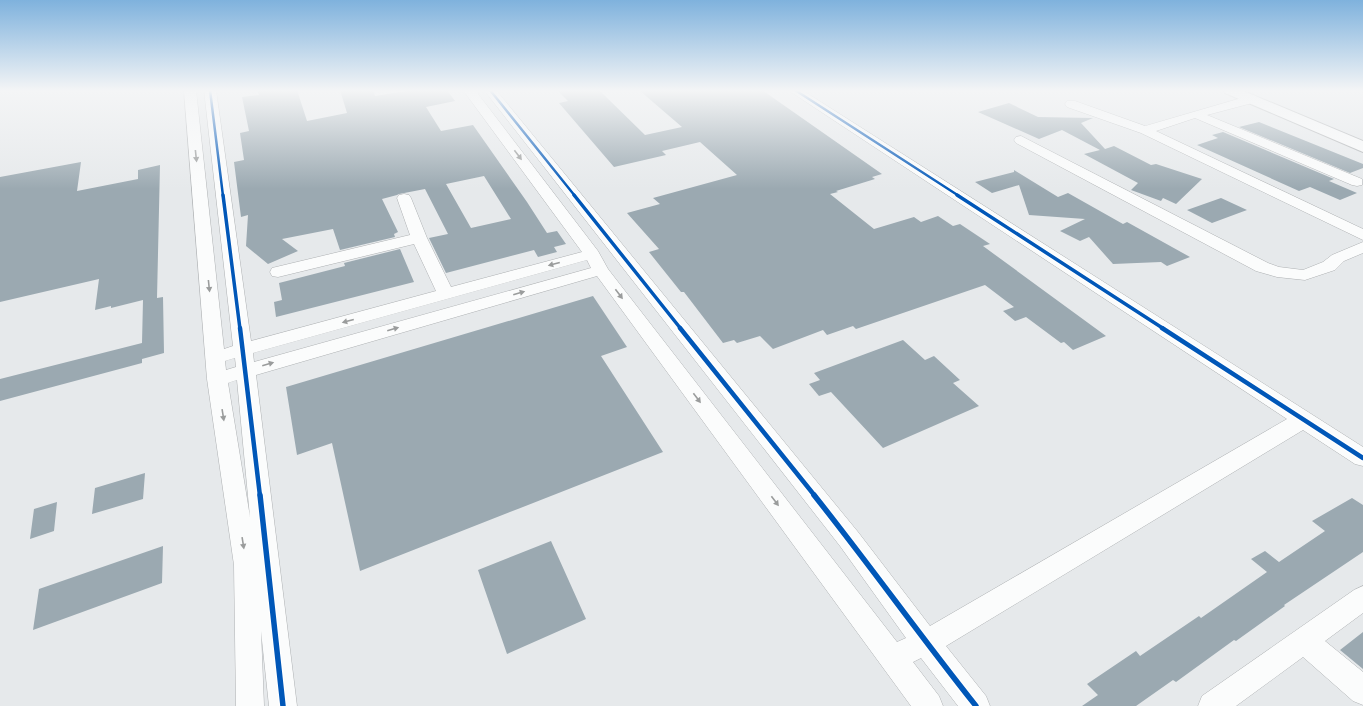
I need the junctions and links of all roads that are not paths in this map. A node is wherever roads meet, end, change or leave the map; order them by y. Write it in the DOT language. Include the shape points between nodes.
graph roads {
  1 [pos="193,123"];
  2 [pos="214,123"];
  3 [pos="494,123"];
  4 [pos="516,123"];
  5 [pos="846,123"];
  6 [pos="1125,123"];
  7 [pos="1167,123"];
  8 [pos="1216,123"];
  9 [pos="1320,123"];
  10 [pos="1145,130"];
  11 [pos="1021,140"];
  12 [pos="1360,141"];
  13 [pos="1357,182"];
  14 [pos="404,198"];
  15 [pos="1363,235"];
  16 [pos="419,238"];
  17 [pos="1363,247"];
  18 [pos="596,262"];
  19 [pos="278,272"];
  20 [pos="446,294"];
  21 [pos="244,350"];
  22 [pos="216,357"];
  23 [pos="246,371"];
  24 [pos="217,379"];
  25 [pos="1304,419"];
  26 [pos="1363,458"];
  27 [pos="1363,598"];
  28 [pos="1304,640"];
  29 [pos="926,643"];
  30 [pos="893,657"];
  31 [pos="1363,691"];
  32 [pos="250,706"];
  33 [pos="283,706"];
  34 [pos="929,706"];
  35 [pos="976,706"];
  36 [pos="1212,706"];
  1 -- 22 [label="street, one-way"];
  2 -- 21 [label="street"];
  3 -- 18 [label="street, one-way"];
  4 -- 29 [label="street" via="849,539"];
  5 -- 25 [label="street"];
  6 -- 10 [label="street"];
  7 -- 10 [label="street"];
  8 -- 13 [label="street"];
  9 -- 12 [label="street"];
  10 -- 15 [label="street"];
  11 -- 17 [label="street" via="1262,267 1277,272 1305,275"];
  14 -- 16 [label="street"];
  16 -- 19 [label="street"];
  16 -- 20 [label="street"];
  18 -- 20 [label="street, one-way"];
  23 -- 18 [label="street, one-way"];
  18 -- 30 [label="street, one-way"];
  20 -- 21 [label="street, one-way"];
  21 -- 22 [label="street"];
  21 -- 23 [label="street"];
  22 -- 24 [label="street"];
  23 -- 24 [label="street"];
  23 -- 33 [label="street"];
  24 -- 32 [label="street, one-way" via="246,565"];
  25 -- 26 [label="street"];
  25 -- 29 [label="street"];
  27 -- 28 [label="street"];
  28 -- 31 [label="street"];
  28 -- 36 [label="street"];
  29 -- 30 [label="street"];
  29 -- 35 [label="street"];
  30 -- 34 [label="street"];
}
